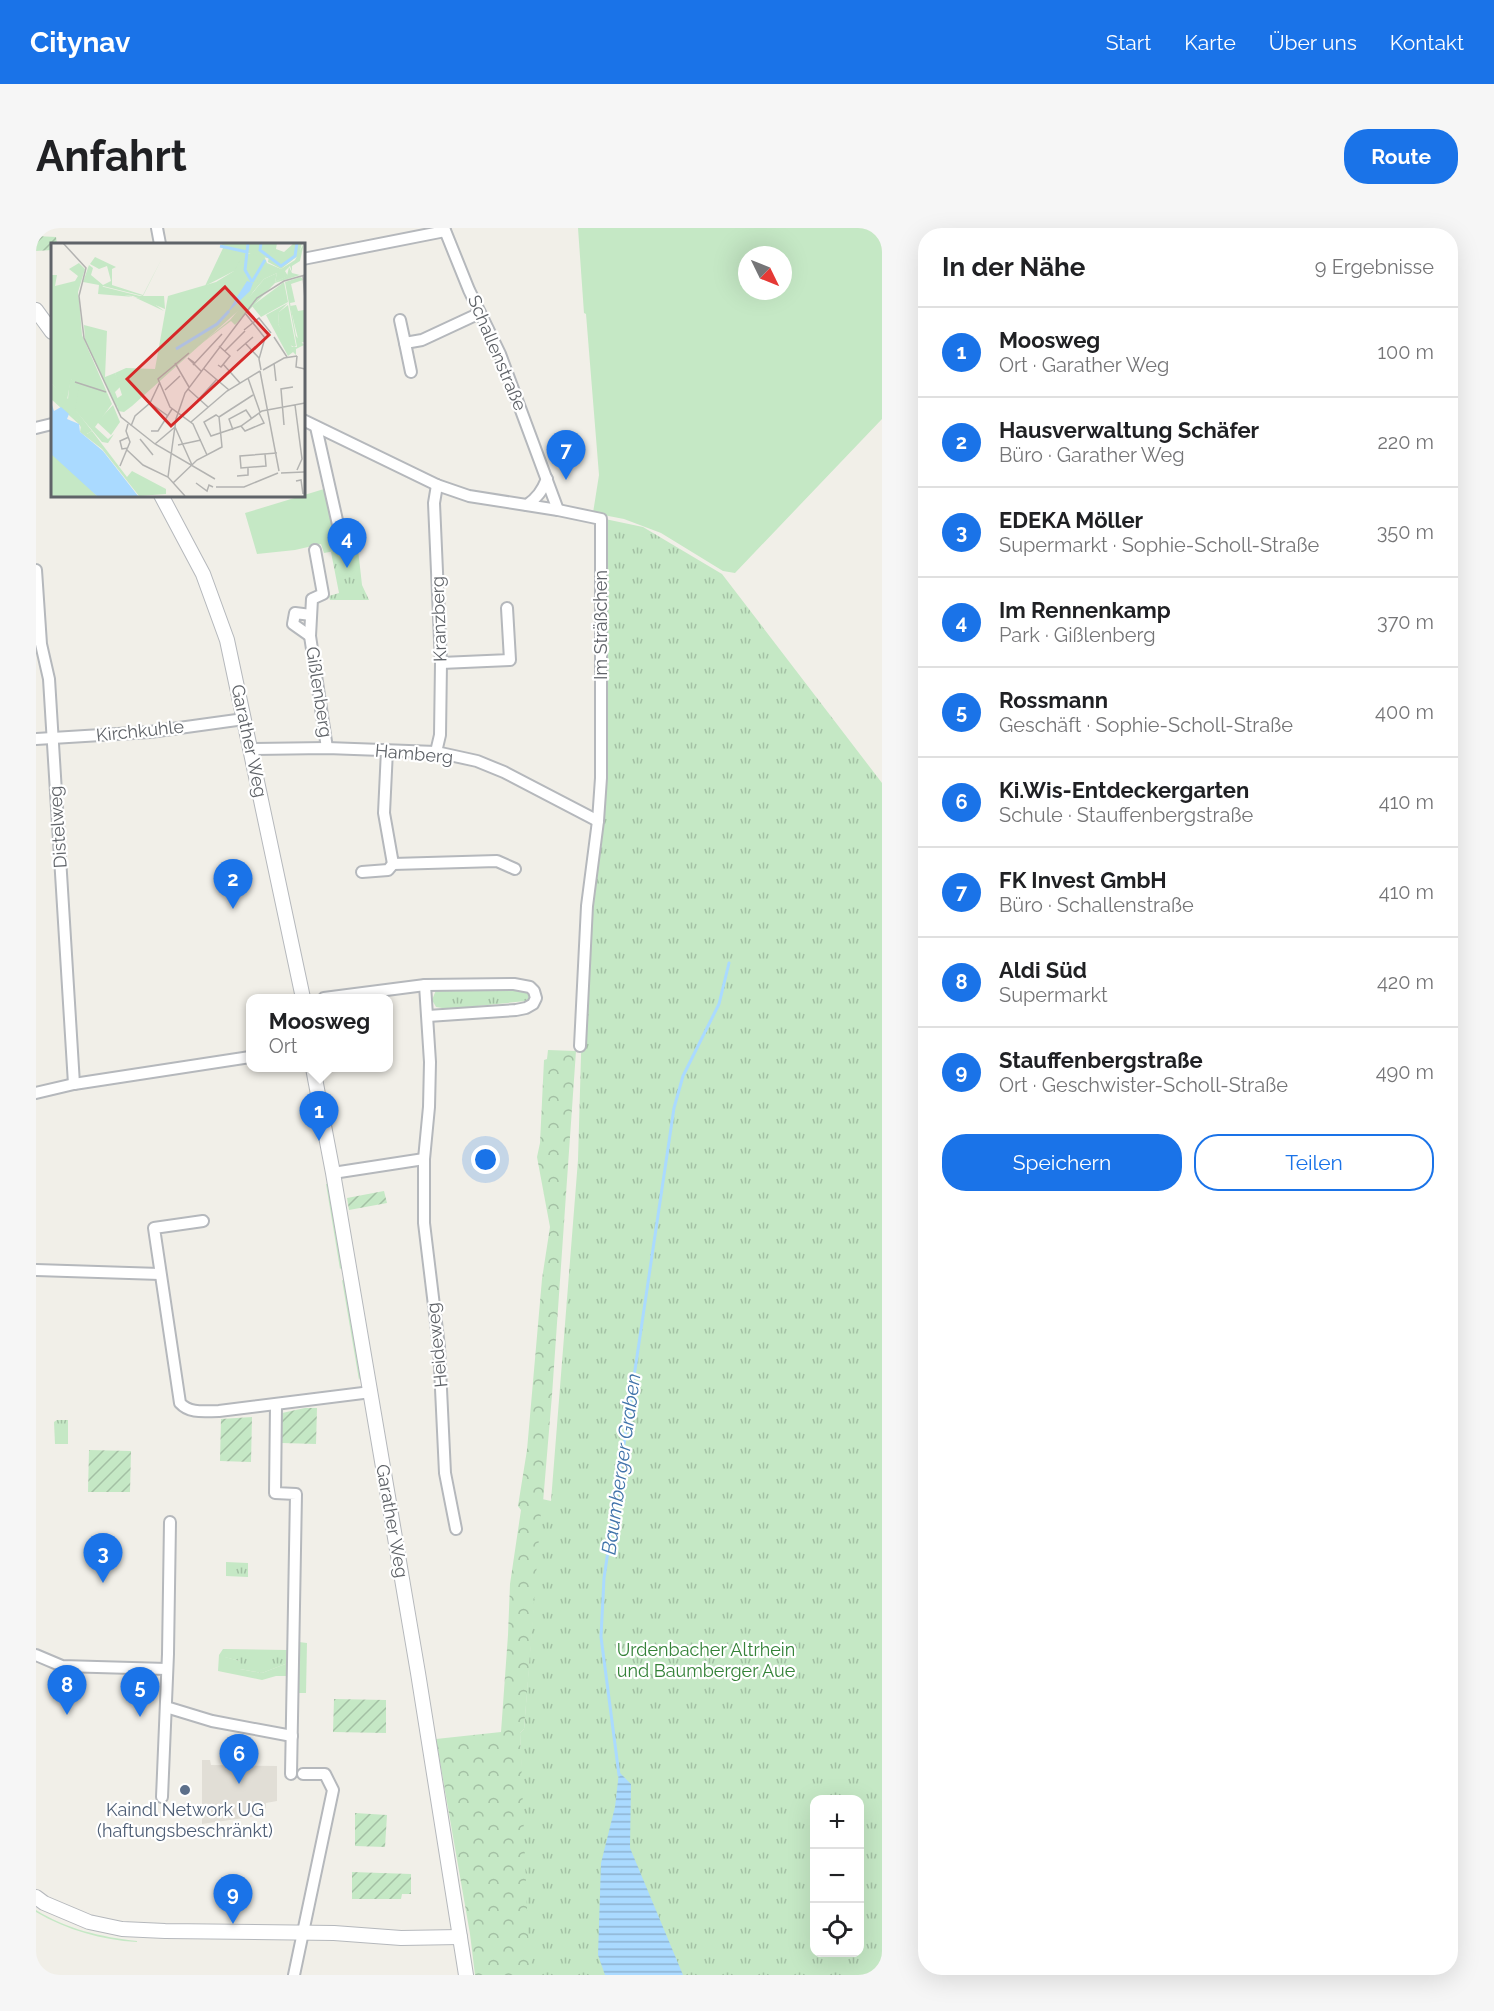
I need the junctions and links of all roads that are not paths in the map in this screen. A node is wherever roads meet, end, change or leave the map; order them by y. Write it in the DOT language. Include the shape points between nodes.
graph roads {
  1 [pos="157,228"];
  2 [pos="444,229"];
  3 [pos="159,243"];
  4 [pos="304,259"];
  5 [pos="36,310"];
  6 [pos="480,313"];
  7 [pos="400,320"];
  8 [pos="51,331"];
  9 [pos="405,344"];
  10 [pos="411,372"];
  11 [pos="304,421"];
  12 [pos="51,424"];
  13 [pos="316,427"];
  14 [pos="36,428"];
  15 [pos="547,479"];
  16 [pos="436,485"];
  17 [pos="162,496"];
  18 [pos="527,505"];
  19 [pos="558,510"];
  20 [pos="354,537"];
  21 [pos="315,550"];
  22 [pos="36,570"];
  23 [pos="507,608"];
  24 [pos="311,615"];
  25 [pos="310,636"];
  26 [pos="38,644"];
  27 [pos="441,663"];
  28 [pos="244,719"];
  29 [pos="52,739"];
  30 [pos="36,740"];
  31 [pos="327,748"];
  32 [pos="251,749"];
  33 [pos="387,750"];
  34 [pos="436,752"];
  35 [pos="598,821"];
  36 [pos="393,864"];
  37 [pos="515,869"];
  38 [pos="362,872"];
  39 [pos="425,985"];
  40 [pos="302,994"];
  41 [pos="360,994"];
  42 [pos="428,1016"];
  43 [pos="580,1046"];
  44 [pos="246,1058"];
  45 [pos="314,1072"];
  46 [pos="74,1084"];
  47 [pos="36,1093"];
  48 [pos="424,1159"];
  49 [pos="333,1173"];
  50 [pos="203,1221"];
  51 [pos="36,1270"];
  52 [pos="160,1274"];
  53 [pos="370,1392"];
  54 [pos="276,1405"];
  55 [pos="170,1522"];
  56 [pos="456,1529"];
  57 [pos="36,1655"];
  58 [pos="167,1669"];
  59 [pos="166,1707"];
  60 [pos="292,1736"];
  61 [pos="291,1774"];
  62 [pos="303,1774"];
  63 [pos="162,1797"];
  64 [pos="36,1897"];
  65 [pos="303,1934"];
  66 [pos="460,1937"];
  67 [pos="294,1975"];
  68 [pos="466,1975"];
  1 -- 3 [label="street"];
  2 -- 4 [label="street"];
  2 -- 6 [label="street, Schallenstraße"];
  5 -- 8 [label="street"];
  6 -- 9 [label="street"];
  6 -- 15 [label="street, Schallenstraße" via="504,363"];
  7 -- 9 [label="street"];
  9 -- 10 [label="street"];
  11 -- 13 [label="street, Im Sträßchen"];
  12 -- 14 [label="street"];
  13 -- 16 [label="street, Im Sträßchen"];
  13 -- 20 [label="street" via="341,537"];
  15 -- 18 [label="street"];
  15 -- 19 [label="street, Schallenstraße"];
  16 -- 18 [label="street, Im Sträßchen" via="469,496"];
  16 -- 27 [label="street, Kranzberg"];
  17 -- 28 [label="street, Garather Weg" via="203,574 220,618"];
  18 -- 19 [label="street, Im Sträßchen"];
  19 -- 35 [label="street, Im Sträßchen" via="601,519"];
  21 -- 24 [label="street, Gißlenberg" via="323,594 312,599"];
  22 -- 26 [label="street, Distelweg"];
  23 -- 27 [label="street" via="510,660"];
  24 -- 25 [label="street, Gißlenberg"];
  24 -- 25 [label="street, Gißlenberg" via="295,613 293,624"];
  25 -- 31 [label="street, Gißlenberg"];
  26 -- 29 [label="street, Distelweg" via="49,679"];
  27 -- 34 [label="street, Kranzberg" via="440,735"];
  28 -- 29 [label="street, Kirchkuhle" via="150,732"];
  28 -- 32 [label="street, Garather Weg"];
  29 -- 30 [label="street, Kirchkuhle"];
  29 -- 46 [label="street, Distelweg"];
  31 -- 32 [label="street, Hamberg"];
  31 -- 33 [label="street, Hamberg"];
  32 -- 40 [label="street, Garather Weg"];
  33 -- 34 [label="street, Hamberg"];
  33 -- 36 [label="street" via="384,813"];
  34 -- 35 [label="street, Hamberg" via="504,772"];
  35 -- 43 [label="street, Im Sträßchen" via="587,906"];
  36 -- 37 [label="street" via="497,861"];
  36 -- 38 [label="street" via="388,870"];
  39 -- 41 [label="street"];
  39 -- 42 [label="street, Heideweg"];
  39 -- 42 [label="street" via="524,985 534,991 536,998 533,1004 516,1010"];
  42 -- 48 [label="street, Heideweg" via="429,1107"];
  44 -- 46 [label="street"];
  45 -- 49 [label="street, Garather Weg"];
  46 -- 47 [label="street"];
  48 -- 49 [label="street"];
  48 -- 56 [label="street, Heideweg" via="424,1223 439,1347 444,1462"];
  49 -- 53 [label="street, Garather Weg"];
  50 -- 52 [label="street" via="154,1228"];
  51 -- 52 [label="street"];
  52 -- 54 [label="street" via="180,1403 198,1412"];
  53 -- 54 [label="street"];
  53 -- 66 [label="street, Garather Weg"];
  54 -- 60 [label="street" via="275,1493 296,1494"];
  55 -- 58 [label="street"];
  57 -- 58 [label="street" via="62,1666"];
  58 -- 59 [label="street"];
  59 -- 60 [label="street" via="212,1721"];
  59 -- 63 [label="street"];
  60 -- 61 [label="street"];
  62 -- 65 [label="street" via="325,1774 333,1790"];
  64 -- 65 [label="street" via="89,1922 122,1929"];
  65 -- 66 [label="street"];
  65 -- 67 [label="street"];
  66 -- 68 [label="street, Garather Weg"];
}
